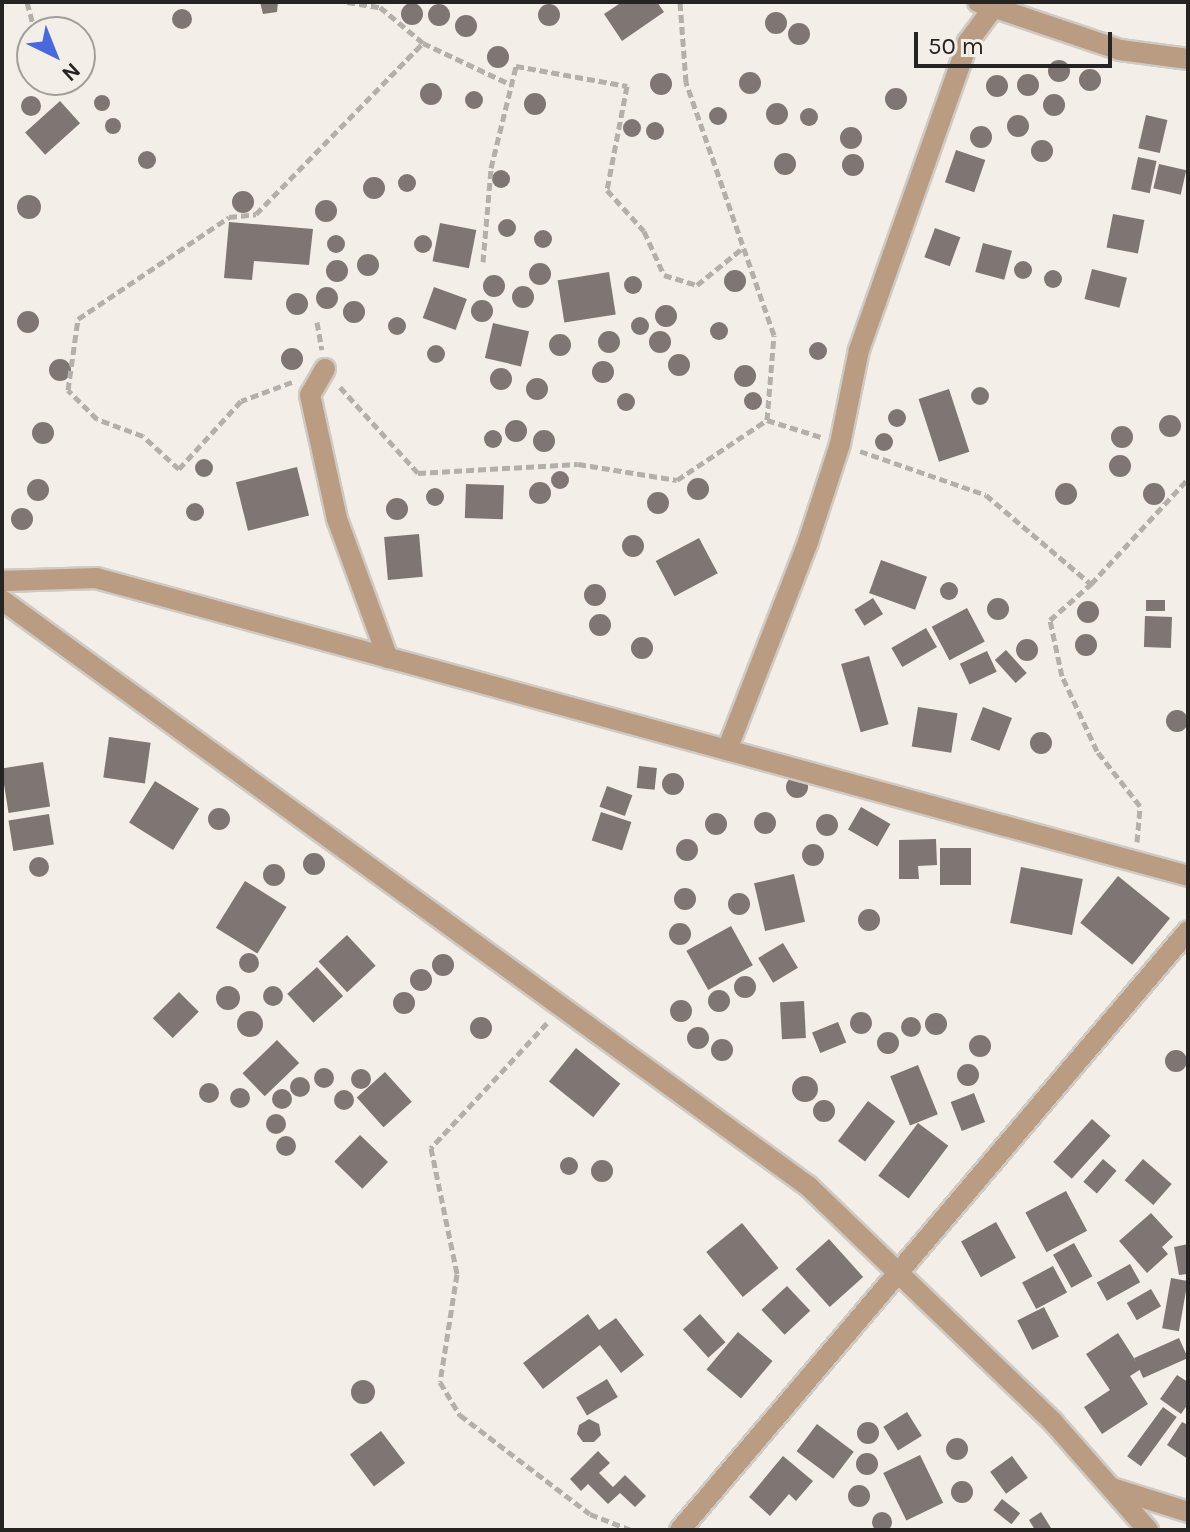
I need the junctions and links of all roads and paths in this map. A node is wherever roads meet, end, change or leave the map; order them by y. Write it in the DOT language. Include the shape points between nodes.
graph roads {
  1 [pos="347,2"];
  2 [pos="680,2"];
  3 [pos="986,5"];
  4 [pos="423,43"];
  5 [pos="1188,59"];
  6 [pos="512,85"];
  7 [pos="744,247"];
  8 [pos="483,262"];
  9 [pos="317,322"];
  10 [pos="325,369"];
  11 [pos="767,420"];
  12 [pos="840,444"];
  13 [pos="1188,479"];
  14 [pos="2,581"];
  15 [pos="1091,584"];
  16 [pos="2,600"];
  17 [pos="388,658"];
  18 [pos="727,750"];
  19 [pos="1135,862"];
  20 [pos="1188,876"];
  21 [pos="1188,931"];
  22 [pos="562,1007"];
  23 [pos="897,1271"];
  24 [pos="1107,1486"];
  25 [pos="1188,1512"];
  26 [pos="631,1530"];
  27 [pos="680,1530"];
  28 [pos="1148,1530"];
  1 -- 4 [label="path" via="380,7"];
  2 -- 7 [label="path" via="686,82"];
  3 -- 5 [label="street" via="1120,50"];
  3 -- 12 [label="street" via="968,42 859,350"];
  4 -- 6 [label="path"];
  4 -- 10 [label="path" via="256,214 229,217 78,319 68,390 97,419 143,436 179,469 241,401"];
  6 -- 7 [label="path" via="516,66 627,86 607,190 644,231 664,275 697,285"];
  6 -- 8 [label="path" via="491,168"];
  7 -- 11 [label="path" via="774,335"];
  9 -- 10 [label="path"];
  10 -- 11 [label="path" via="418,473 578,464 677,480"];
  10 -- 17 [label="street" via="310,395 337,519"];
  11 -- 12 [label="path"];
  12 -- 15 [label="path" via="986,495"];
  12 -- 18 [label="street"];
  13 -- 15 [label="path"];
  14 -- 17 [label="street" via="96,578"];
  15 -- 19 [label="path" via="1050,620 1062,676 1097,751 1140,806"];
  16 -- 22 [label="street"];
  17 -- 18 [label="street"];
  18 -- 19 [label="street"];
  19 -- 20 [label="street"];
  21 -- 23 [label="street"];
  22 -- 23 [label="street" via="808,1186"];
  22 -- 26 [label="path" via="431,1148 457,1274 440,1382 460,1415 590,1514"];
  23 -- 24 [label="street" via="1053,1422"];
  23 -- 27 [label="street"];
  24 -- 25 [label="street"];
  24 -- 28 [label="street"];
}
